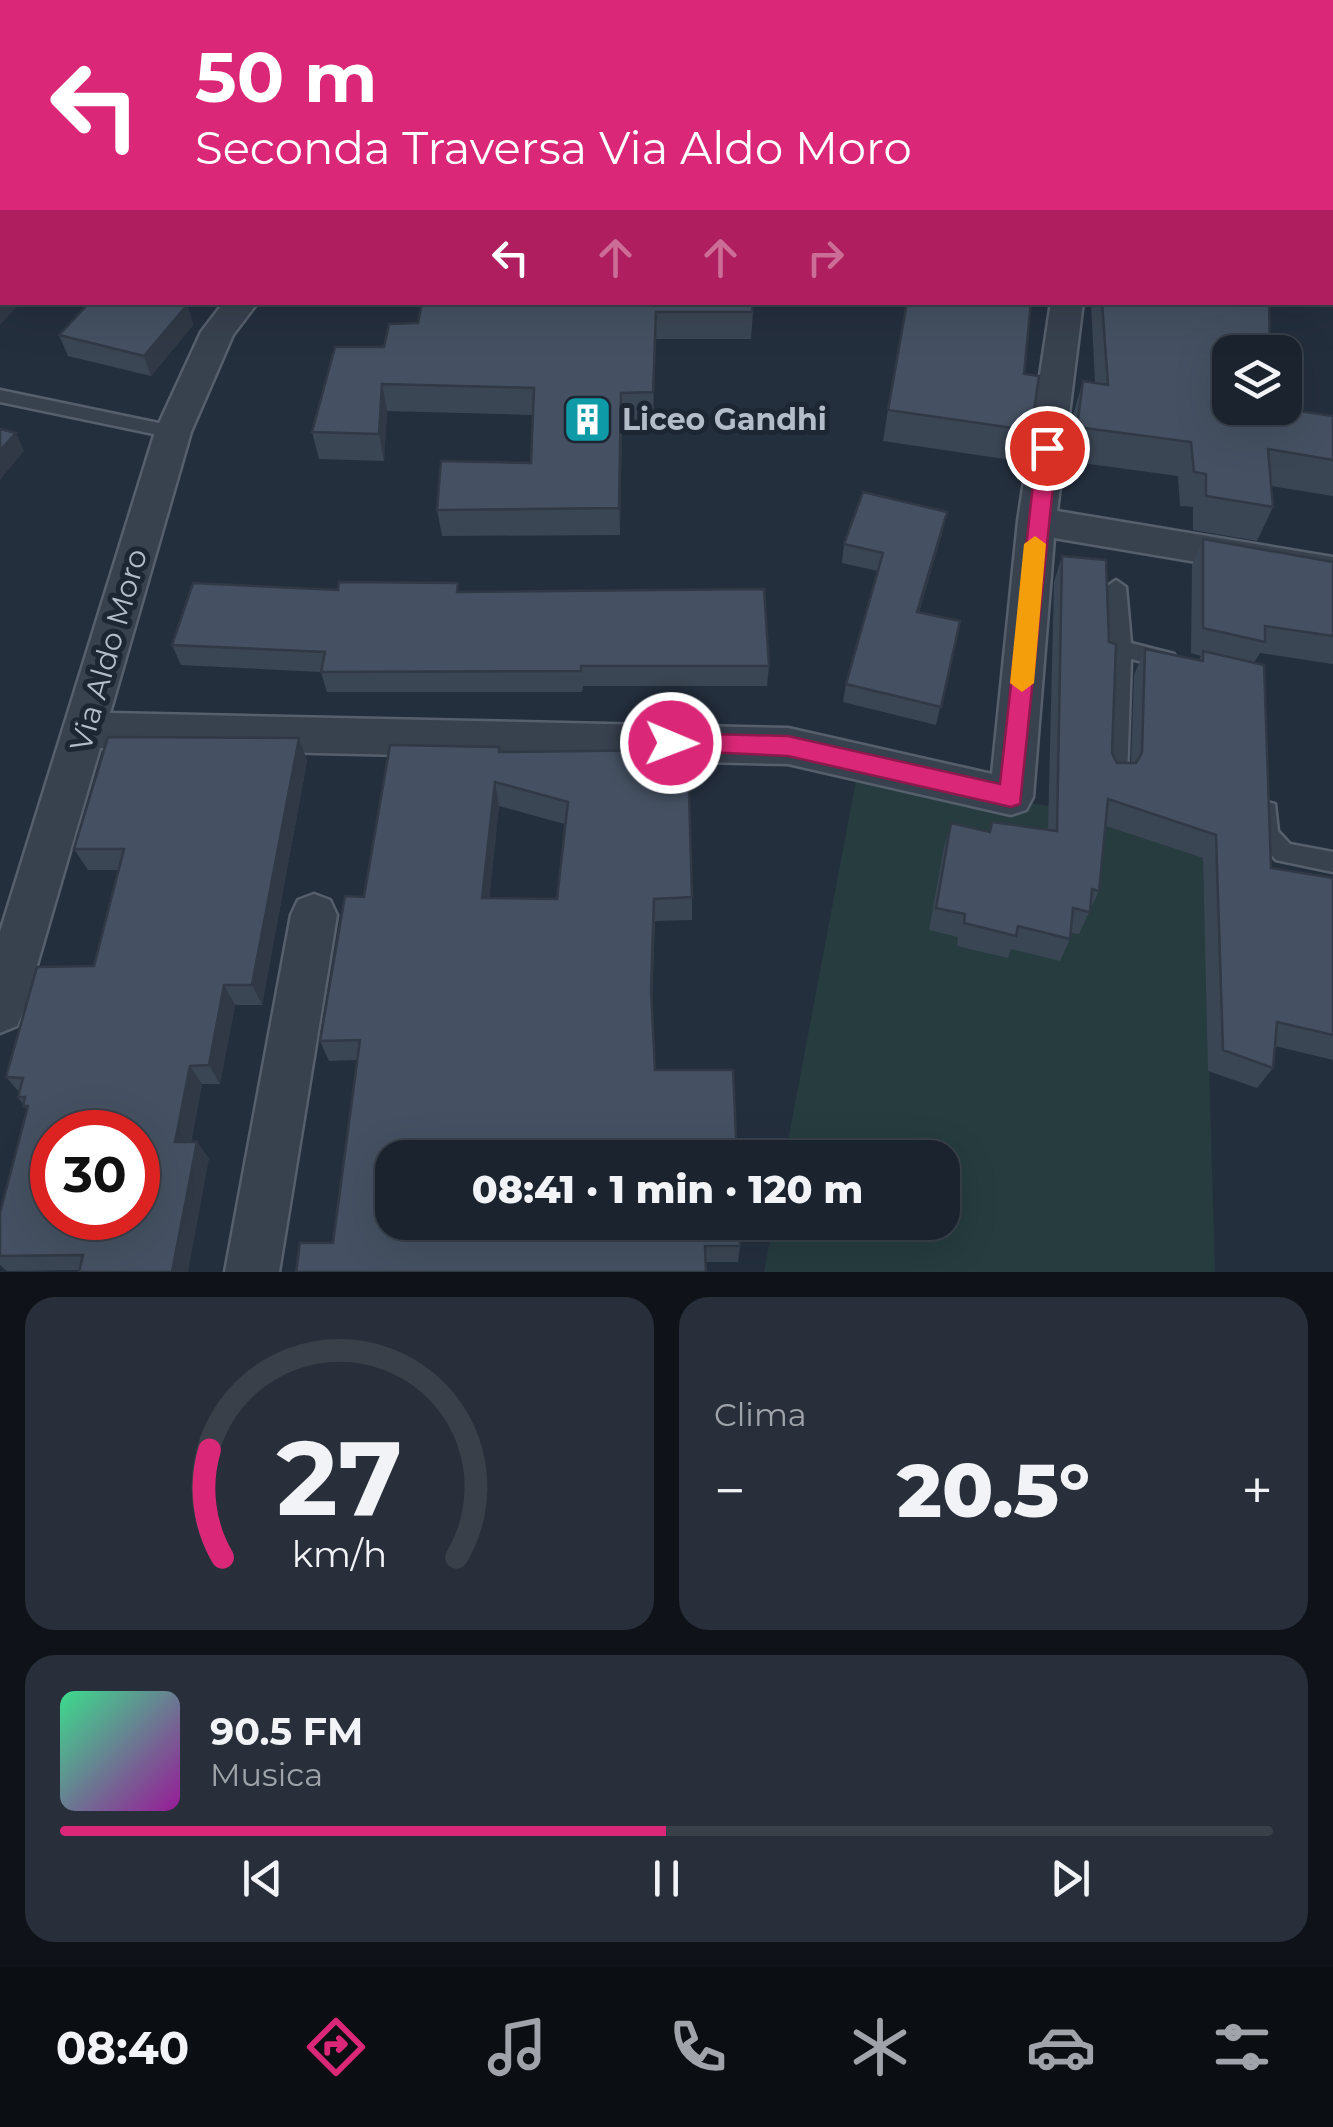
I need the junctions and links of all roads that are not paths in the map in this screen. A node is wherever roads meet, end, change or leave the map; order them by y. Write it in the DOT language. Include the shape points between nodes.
graph roads {
  1 [pos="240,305"];
  2 [pos="1067,305"];
  3 [pos="0,396"];
  4 [pos="173,432"];
  5 [pos="1037,522"];
  6 [pos="1333,572"];
  7 [pos="1116,587"];
  8 [pos="1121,649"];
  9 [pos="1196,667"];
  10 [pos="86,730"];
  11 [pos="1116,778"];
  12 [pos="1266,796"];
  13 [pos="1333,862"];
  14 [pos="314,915"];
  15 [pos="0,1010"];
  16 [pos="252,1272"];
  1 -- 4 [label="street, Via Aldo Moro" via="218,332"];
  2 -- 5 [label="street"];
  3 -- 4 [label="lane"];
  4 -- 10 [label="street, Via Aldo Moro"];
  5 -- 6 [label="street"];
  5 -- 10 [label="street" via="1011,797 788,746"];
  7 -- 8 [label="lane"];
  8 -- 9 [label="lane"];
  8 -- 11 [label="lane"];
  10 -- 15 [label="street, Via Aldo Moro"];
  12 -- 13 [label="lane" via="1267,834 1284,853"];
  14 -- 16 [label="street"];
}
